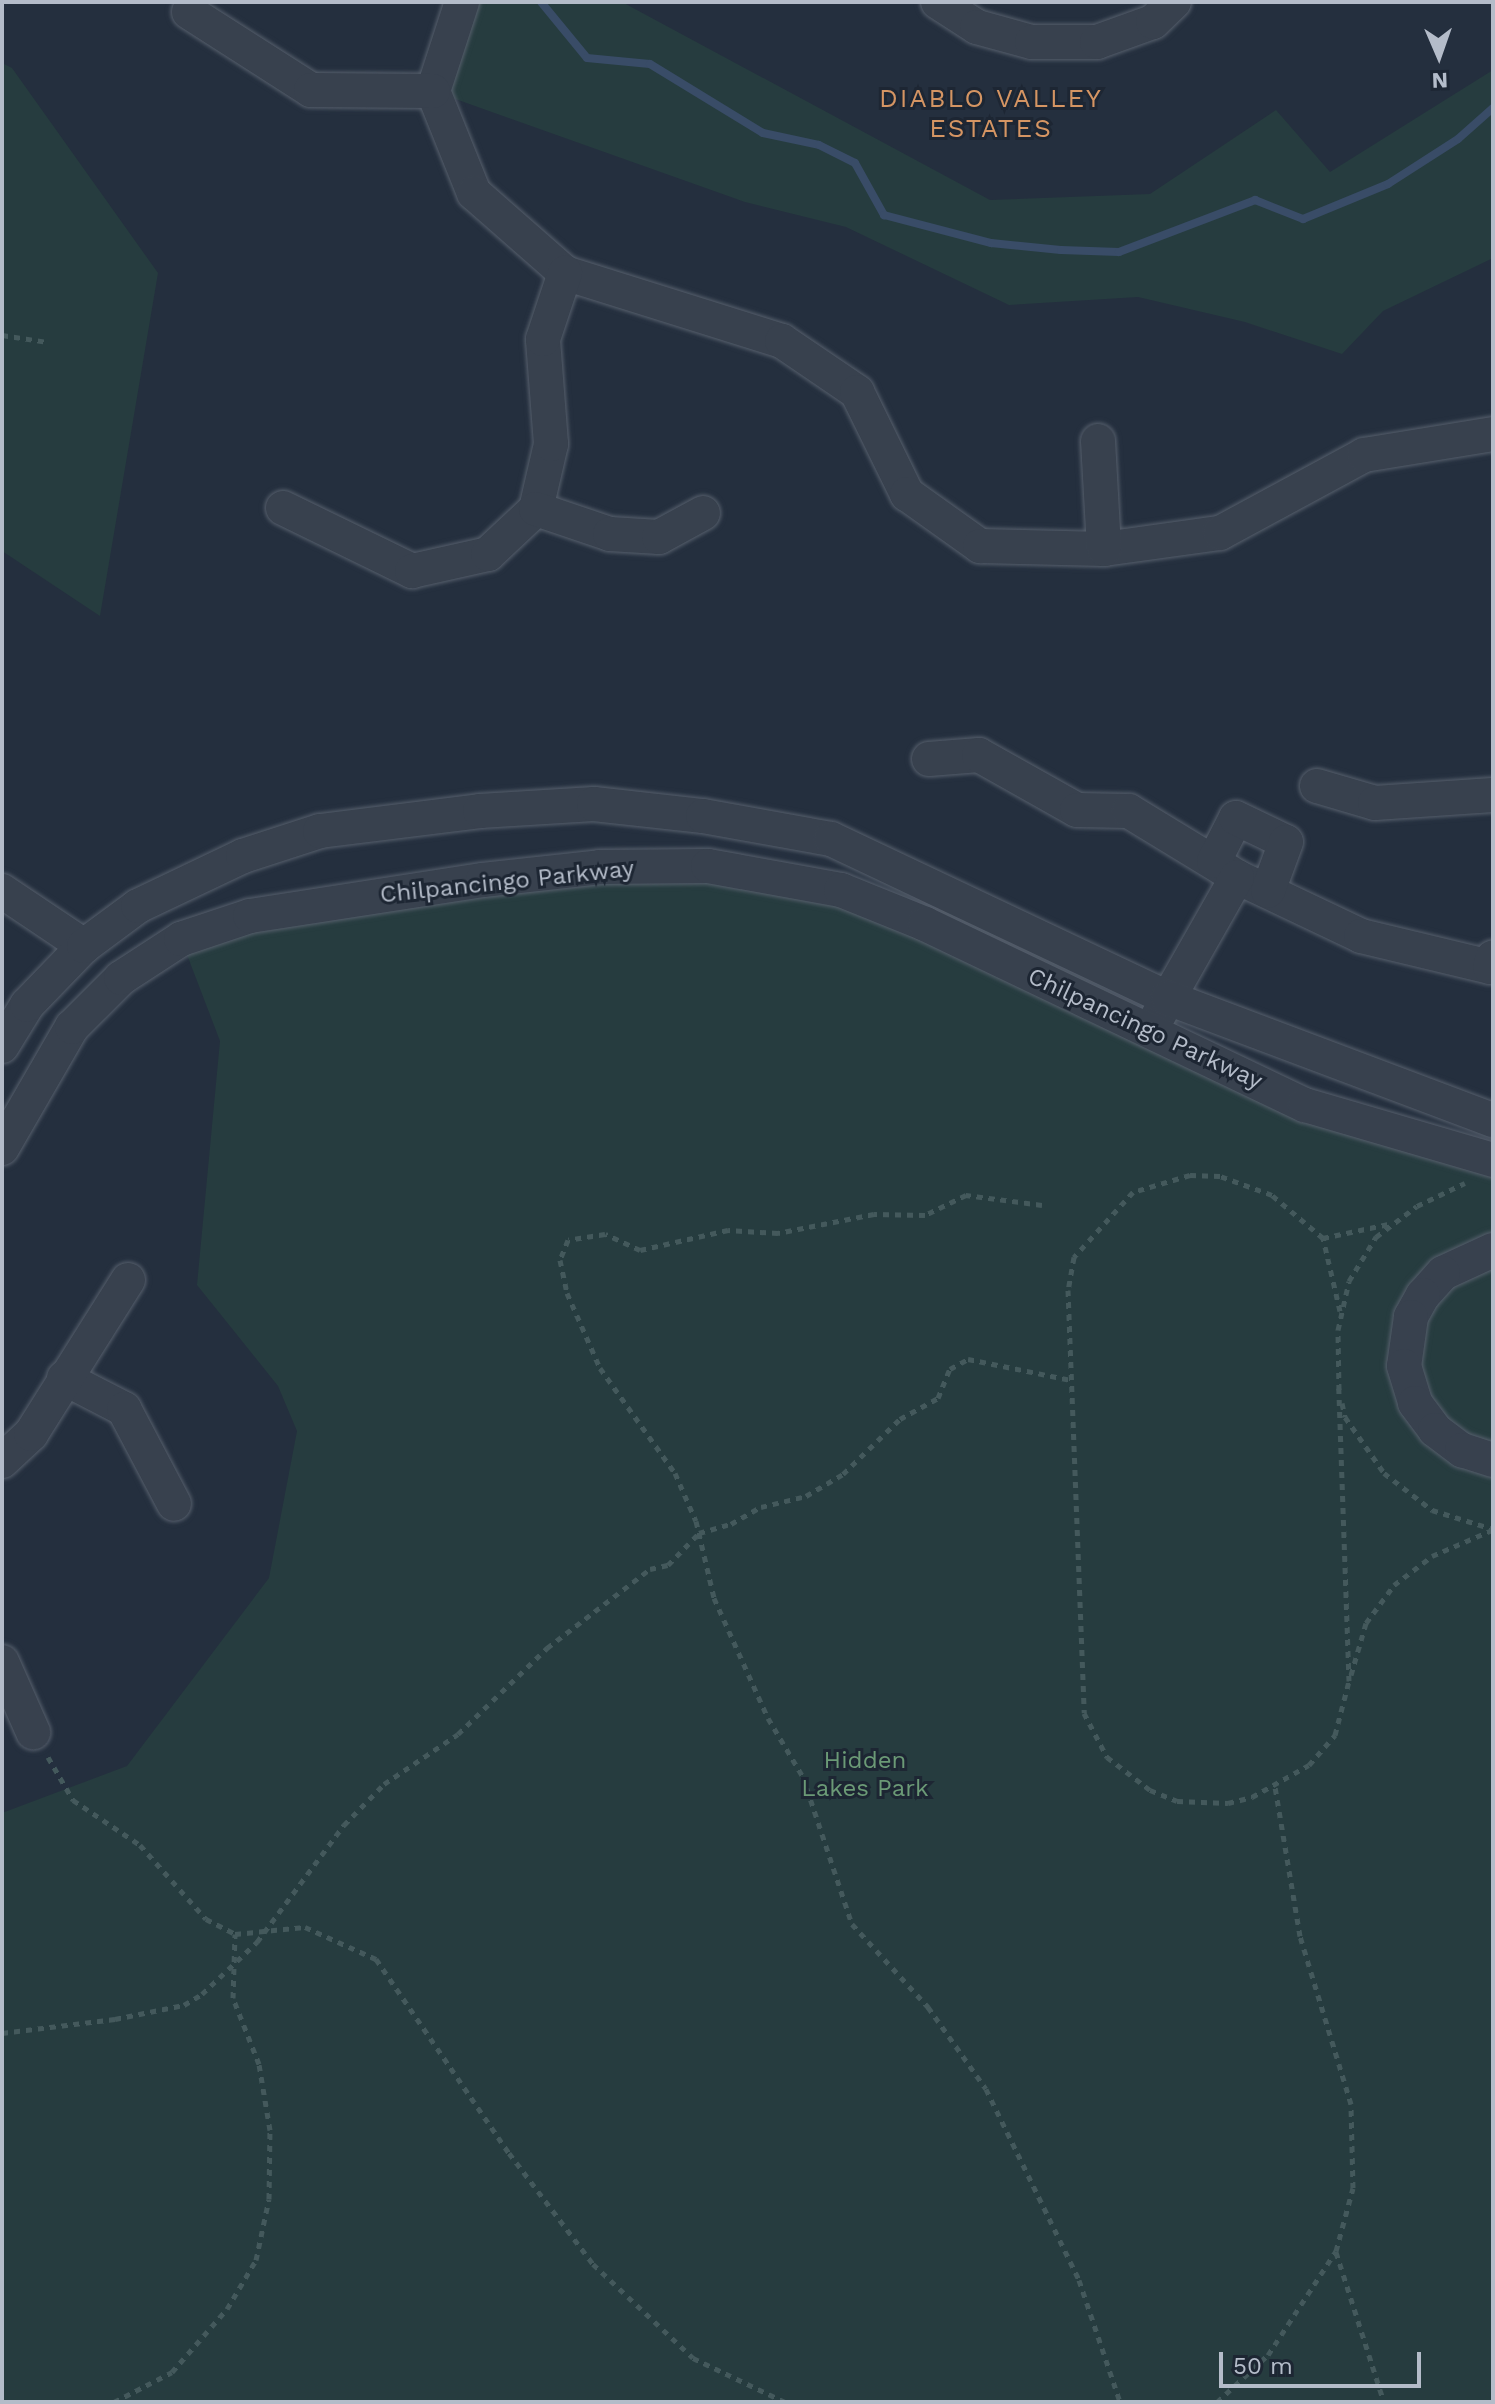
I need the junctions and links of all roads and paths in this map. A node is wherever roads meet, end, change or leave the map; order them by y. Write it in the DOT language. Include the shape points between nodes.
graph roads {
  1 [pos="462,2"];
  2 [pos="938,2"];
  3 [pos="1174,2"];
  4 [pos="189,12"];
  5 [pos="433,91"];
  6 [pos="565,273"];
  7 [pos="2,335"];
  8 [pos="48,342"];
  9 [pos="1493,434"];
  10 [pos="1098,441"];
  11 [pos="283,508"];
  12 [pos="536,509"];
  13 [pos="703,513"];
  14 [pos="1104,549"];
  15 [pos="929,759"];
  16 [pos="1317,786"];
  17 [pos="1493,795"];
  18 [pos="1225,869"];
  19 [pos="2,891"];
  20 [pos="1268,891"];
  21 [pos="84,946"];
  22 [pos="1493,957"];
  23 [pos="1168,998"];
  24 [pos="1149,1032"];
  25 [pos="2,1046"];
  26 [pos="1493,1120"];
  27 [pos="2,1148"];
  28 [pos="1493,1160"];
  29 [pos="1042,1205"];
  30 [pos="1394,1223"];
  31 [pos="1323,1238"];
  32 [pos="1493,1250"];
  33 [pos="128,1280"];
  34 [pos="1341,1316"];
  35 [pos="64,1378"];
  36 [pos="1071,1380"];
  37 [pos="1339,1388"];
  38 [pos="1493,1460"];
  39 [pos="2,1461"];
  40 [pos="174,1504"];
  41 [pos="1493,1529"];
  42 [pos="699,1533"];
  43 [pos="2,1662"];
  44 [pos="1349,1681"];
  45 [pos="33,1732"];
  46 [pos="1275,1787"];
  47 [pos="267,1931"];
  48 [pos="235,1934"];
  49 [pos="234,1965"];
  50 [pos="2,2033"];
  51 [pos="1336,2251"];
  52 [pos="114,2402"];
  53 [pos="785,2402"];
  54 [pos="1120,2402"];
  55 [pos="1217,2402"];
  56 [pos="1384,2402"];
  1 -- 5 [label="street"];
  2 -- 3 [label="street" via="977,27 1032,42 1097,42 1153,22"];
  4 -- 5 [label="street" via="311,90"];
  5 -- 6 [label="street" via="474,193"];
  6 -- 12 [label="street" via="543,339 551,444"];
  6 -- 14 [label="street" via="782,341 857,392 907,494 980,546"];
  7 -- 8 [label="path"];
  9 -- 14 [label="street" via="1364,455 1220,533"];
  10 -- 14 [label="street"];
  11 -- 12 [label="street" via="412,571 488,554"];
  12 -- 13 [label="street" via="610,534 659,537"];
  15 -- 18 [label="street" via="979,755 1077,810 1129,811"];
  16 -- 17 [label="street" via="1375,803"];
  18 -- 20 [label="street"];
  18 -- 20 [label="street" via="1236,818 1286,842"];
  18 -- 23 [label="street"];
  19 -- 21 [label="street"];
  20 -- 22 [label="street" via="1361,936 1490,967"];
  21 -- 23 [label="street, Chilpancingo Parkway" via="151,900 243,856 320,831 480,811 594,804 703,816 831,839"];
  21 -- 25 [label="street, Chilpancingo Parkway" via="27,1005"];
  23 -- 24 [label="street"];
  23 -- 26 [label="street, Chilpancingo Parkway"];
  24 -- 27 [label="street, Chilpancingo Parkway" via="925,924 841,890 708,866 600,867 250,916 181,939 121,978 72,1027"];
  24 -- 28 [label="street, Chilpancingo Parkway" via="1305,1105"];
  29 -- 42 [label="path" via="966,1195 925,1215 874,1214 778,1233 728,1230 640,1250 605,1234 568,1240 560,1260 567,1293 600,1368 675,1473"];
  30 -- 31 [label="path"];
  31 -- 34 [label="path"];
  31 -- 36 [label="path" via="1272,1195 1220,1176 1190,1175 1133,1192 1074,1257 1068,1290"];
  32 -- 38 [label="street" via="1443,1273 1423,1295 1411,1317 1404,1366 1415,1403 1435,1430 1462,1450"];
  33 -- 35 [label="street"];
  35 -- 39 [label="street" via="31,1434"];
  35 -- 40 [label="street" via="124,1409"];
  36 -- 42 [label="path" via="968,1359 950,1369 938,1398 900,1419 843,1474 806,1496 761,1507 731,1524"];
  36 -- 46 [label="path" via="1084,1713 1095,1737 1122,1771 1177,1801 1228,1803"];
  37 -- 44 [label="path"];
  41 -- 44 [label="path" via="1432,1556 1394,1585 1366,1623"];
  42 -- 47 [label="path" via="668,1565 650,1569 547,1648 458,1734 384,1784 344,1825"];
  42 -- 54 [label="path" via="714,1598 768,1718 803,1777 852,1924 928,2007 986,2089 1079,2280"];
  43 -- 45 [label="street"];
  44 -- 46 [label="path" via="1335,1735 1309,1765"];
  45 -- 48 [label="path" via="73,1800 140,1845 206,1919"];
  46 -- 51 [label="path" via="1300,1936 1351,2104 1353,2188"];
  47 -- 48 [label="path"];
  47 -- 49 [label="path"];
  47 -- 53 [label="path" via="305,1927 376,1959 509,2153 593,2264 693,2358"];
  48 -- 49 [label="path"];
  49 -- 50 [label="path" via="184,2005"];
  49 -- 52 [label="path" via="233,1998 259,2064 270,2130 269,2199 256,2260 227,2309 172,2372"];
  51 -- 55 [label="path" via="1268,2355"];
  51 -- 56 [label="path"];
}
